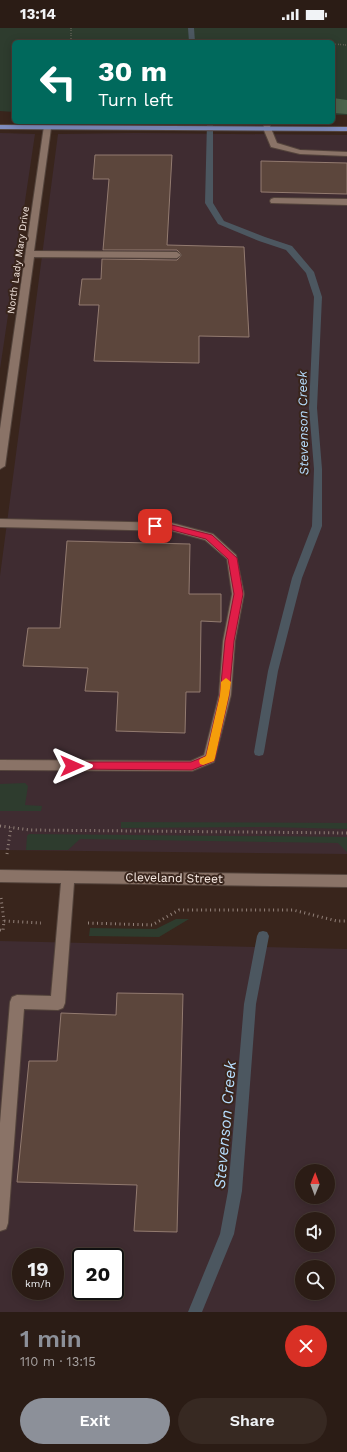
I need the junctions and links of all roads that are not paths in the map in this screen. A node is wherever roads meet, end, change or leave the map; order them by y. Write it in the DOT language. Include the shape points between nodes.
graph roads {
  1 [pos="0,127"];
  2 [pos="47,128"];
  3 [pos="267,128"];
  4 [pos="347,129"];
  5 [pos="347,154"];
  6 [pos="274,201"];
  7 [pos="347,202"];
  8 [pos="30,254"];
  9 [pos="177,255"];
  10 [pos="2,439"];
  11 [pos="0,466"];
  12 [pos="0,523"];
  13 [pos="0,765"];
  14 [pos="0,876"];
  15 [pos="68,877"];
  16 [pos="347,881"];
  17 [pos="0,1223"];
  1 -- 2 [label="main road"];
  2 -- 3 [label="main road"];
  2 -- 8 [label="street, North Lady Mary Drive"];
  3 -- 4 [label="main road"];
  3 -- 5 [label="street" via="274,145 300,152"];
  6 -- 7 [label="street"];
  8 -- 9 [label="street"];
  8 -- 10 [label="street, North Lady Mary Drive"];
  10 -- 11 [label="street, North Lady Mary Drive"];
  12 -- 13 [label="street" via="172,527 209,537 232,558 238,594 225,695 210,758 192,766"];
  14 -- 15 [label="street, Cleveland Street"];
  15 -- 16 [label="street, Cleveland Street"];
  15 -- 17 [label="street" via="58,1003 17,1002"];
}
